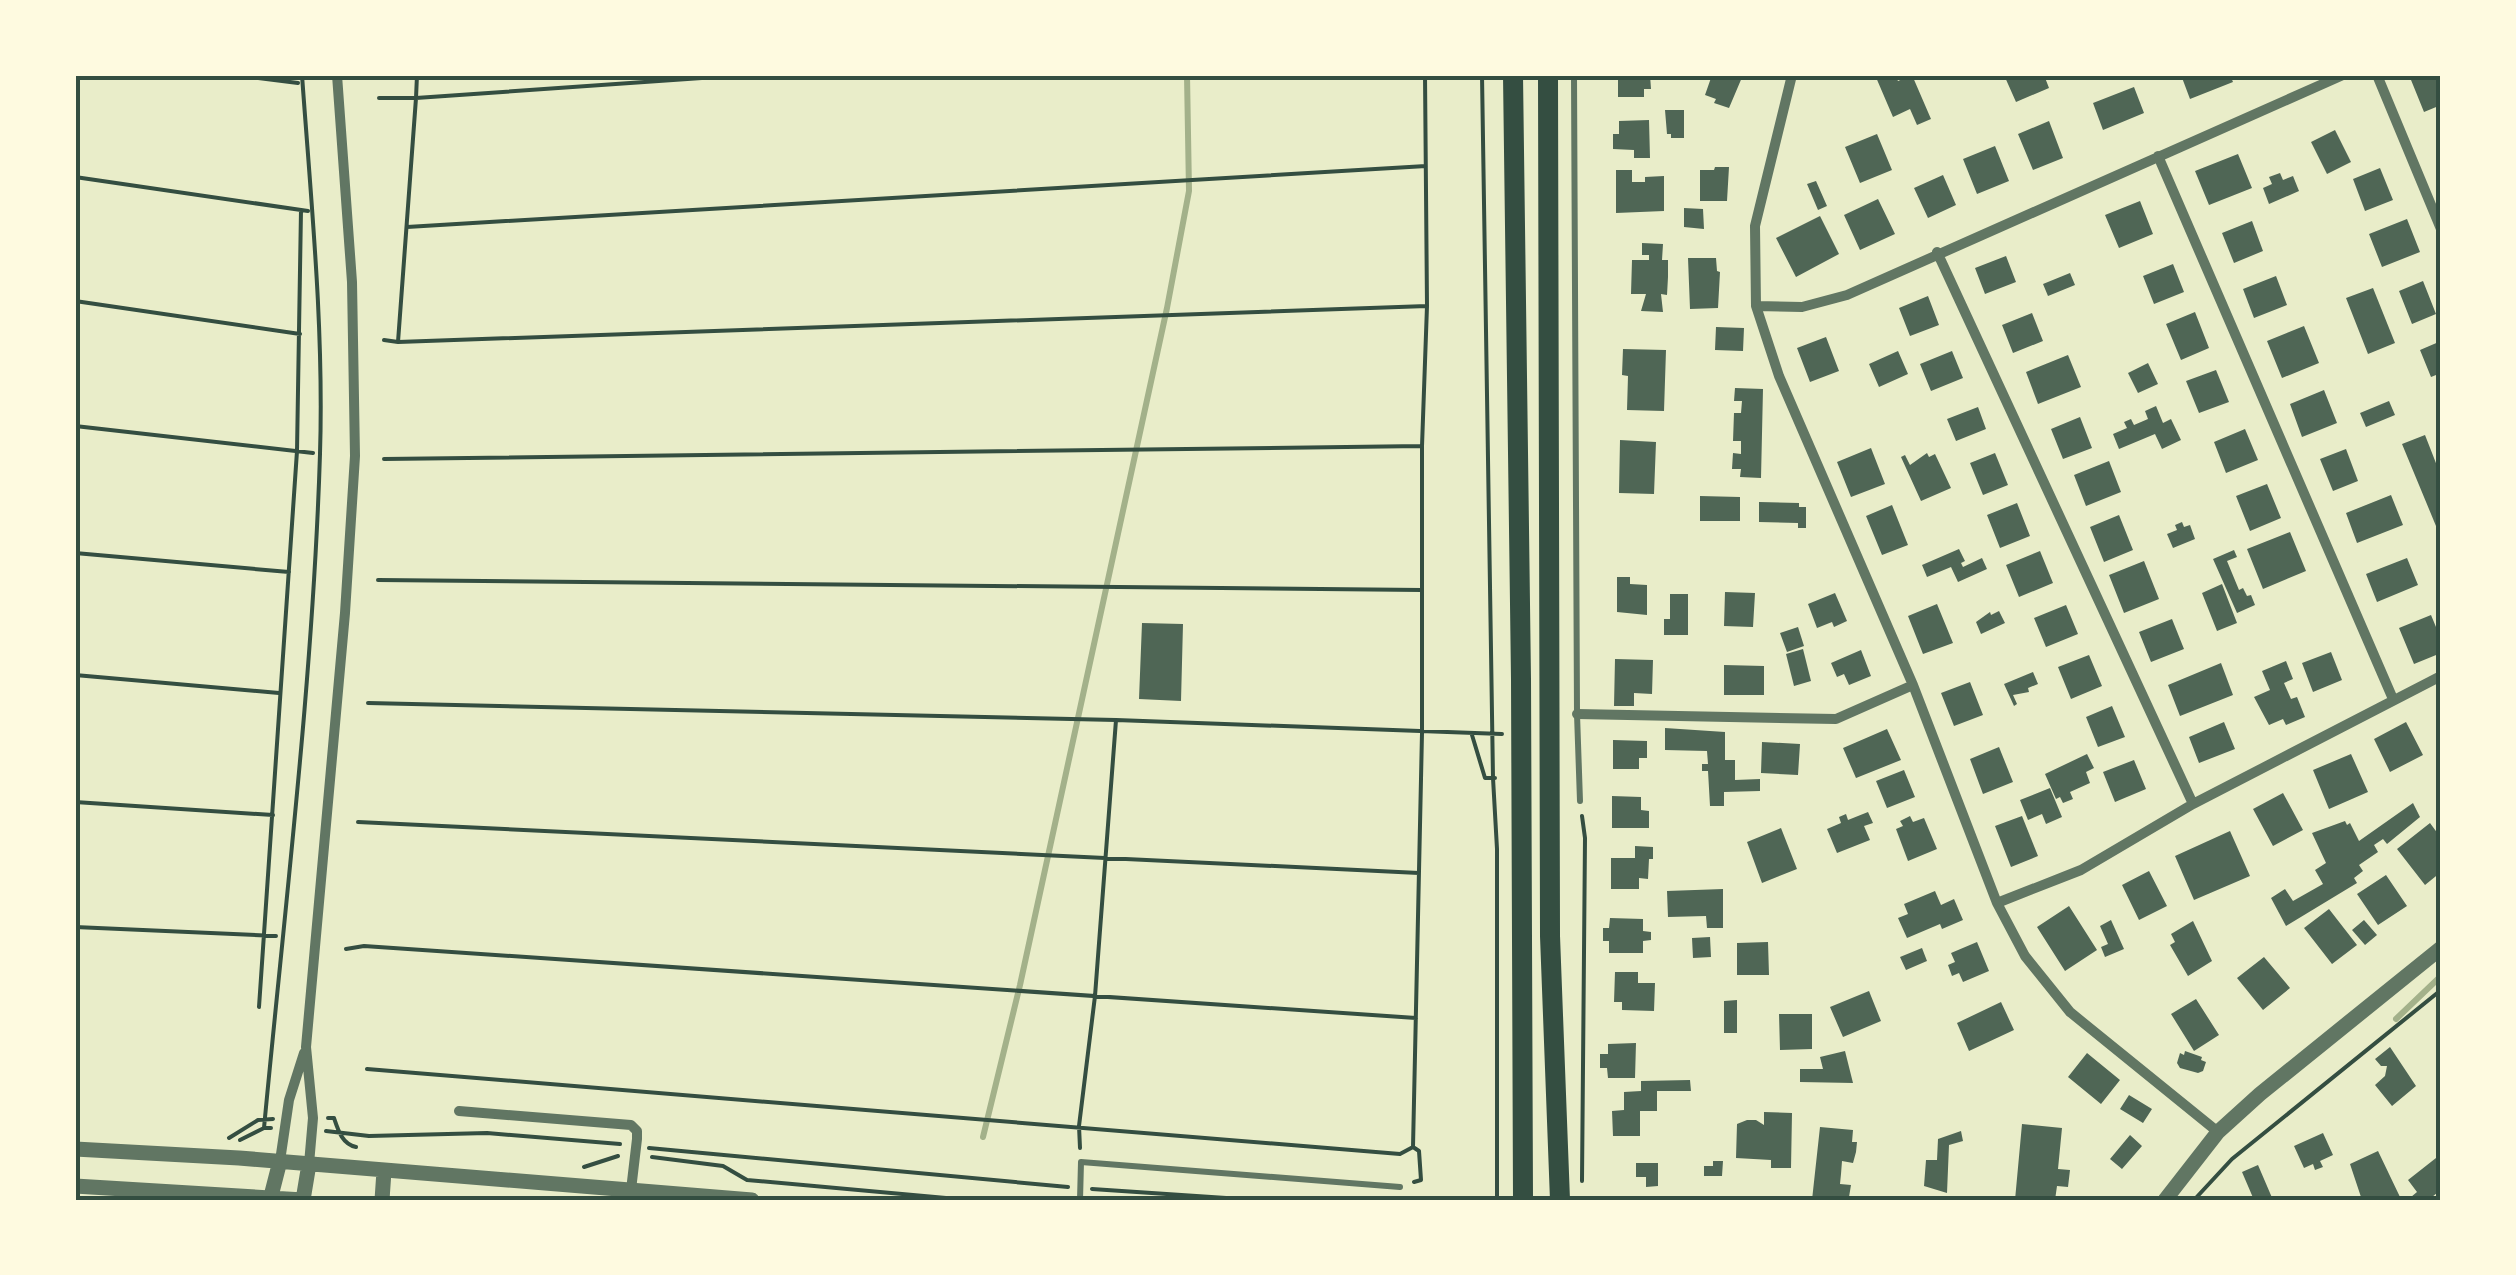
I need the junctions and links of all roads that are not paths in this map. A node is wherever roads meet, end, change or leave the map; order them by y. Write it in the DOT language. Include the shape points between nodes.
graph roads {
  1 [pos="337,75"];
  2 [pos="1513,75"];
  3 [pos="1548,75"];
  4 [pos="1574,75"];
  5 [pos="1792,75"];
  6 [pos="2344,75"];
  7 [pos="2377,75"];
  8 [pos="2158,156"];
  9 [pos="2441,229"];
  10 [pos="1937,252"];
  11 [pos="1756,306"];
  12 [pos="2441,676"];
  13 [pos="1913,686"];
  14 [pos="2393,699"];
  15 [pos="1576,714"];
  16 [pos="1580,801"];
  17 [pos="2193,804"];
  18 [pos="1997,903"];
  19 [pos="2441,948"];
  20 [pos="306,1048"];
  21 [pos="458,1111"];
  22 [pos="2218,1132"];
  23 [pos="75,1149"];
  24 [pos="1522,1158"];
  25 [pos="1559,1161"];
  26 [pos="280,1162"];
  27 [pos="309,1164"];
  28 [pos="384,1170"];
  29 [pos="75,1186"];
  30 [pos="1400,1187"];
  31 [pos="631,1190"];
  32 [pos="271,1199"];
  33 [pos="303,1200"];
  34 [pos="382,1200"];
  35 [pos="752,1200"];
  36 [pos="1080,1200"];
  37 [pos="1523,1200"];
  38 [pos="1560,1200"];
  39 [pos="2165,1200"];
  1 -- 20 [label="street" via="352,282 355,456"];
  2 -- 24 [label="main road"];
  3 -- 25 [label="main road" via="1550,936"];
  4 -- 15 [label="lane"];
  5 -- 11 [label="street" via="1754,226"];
  6 -- 8 [label="street"];
  7 -- 9 [label="street"];
  8 -- 10 [label="street"];
  8 -- 14 [label="street"];
  10 -- 11 [label="street" via="1846,295 1802,307"];
  10 -- 17 [label="street"];
  11 -- 13 [label="street" via="1778,376"];
  12 -- 14 [label="street"];
  13 -- 15 [label="street" via="1836,718"];
  13 -- 18 [label="street"];
  14 -- 17 [label="street"];
  15 -- 16 [label="lane"];
  17 -- 18 [label="street" via="2082,870"];
  18 -- 22 [label="street" via="2026,956 2070,1012"];
  19 -- 22 [label="street"];
  20 -- 26 [label="street" via="289,1100"];
  20 -- 27 [label="street"];
  21 -- 31 [label="street" via="631,1125"];
  22 -- 39 [label="street"];
  23 -- 26 [label="street"];
  24 -- 25 [label="main road" via="1539,1174"];
  24 -- 37 [label="main road"];
  25 -- 38 [label="main road"];
  26 -- 27 [label="street"];
  26 -- 32 [label="street"];
  27 -- 28 [label="street"];
  27 -- 33 [label="street"];
  28 -- 31 [label="street"];
  28 -- 34 [label="street"];
  29 -- 32 [label="street"];
  30 -- 36 [label="lane" via="1081,1162"];
  31 -- 35 [label="street"];
  32 -- 33 [label="street"];
}
